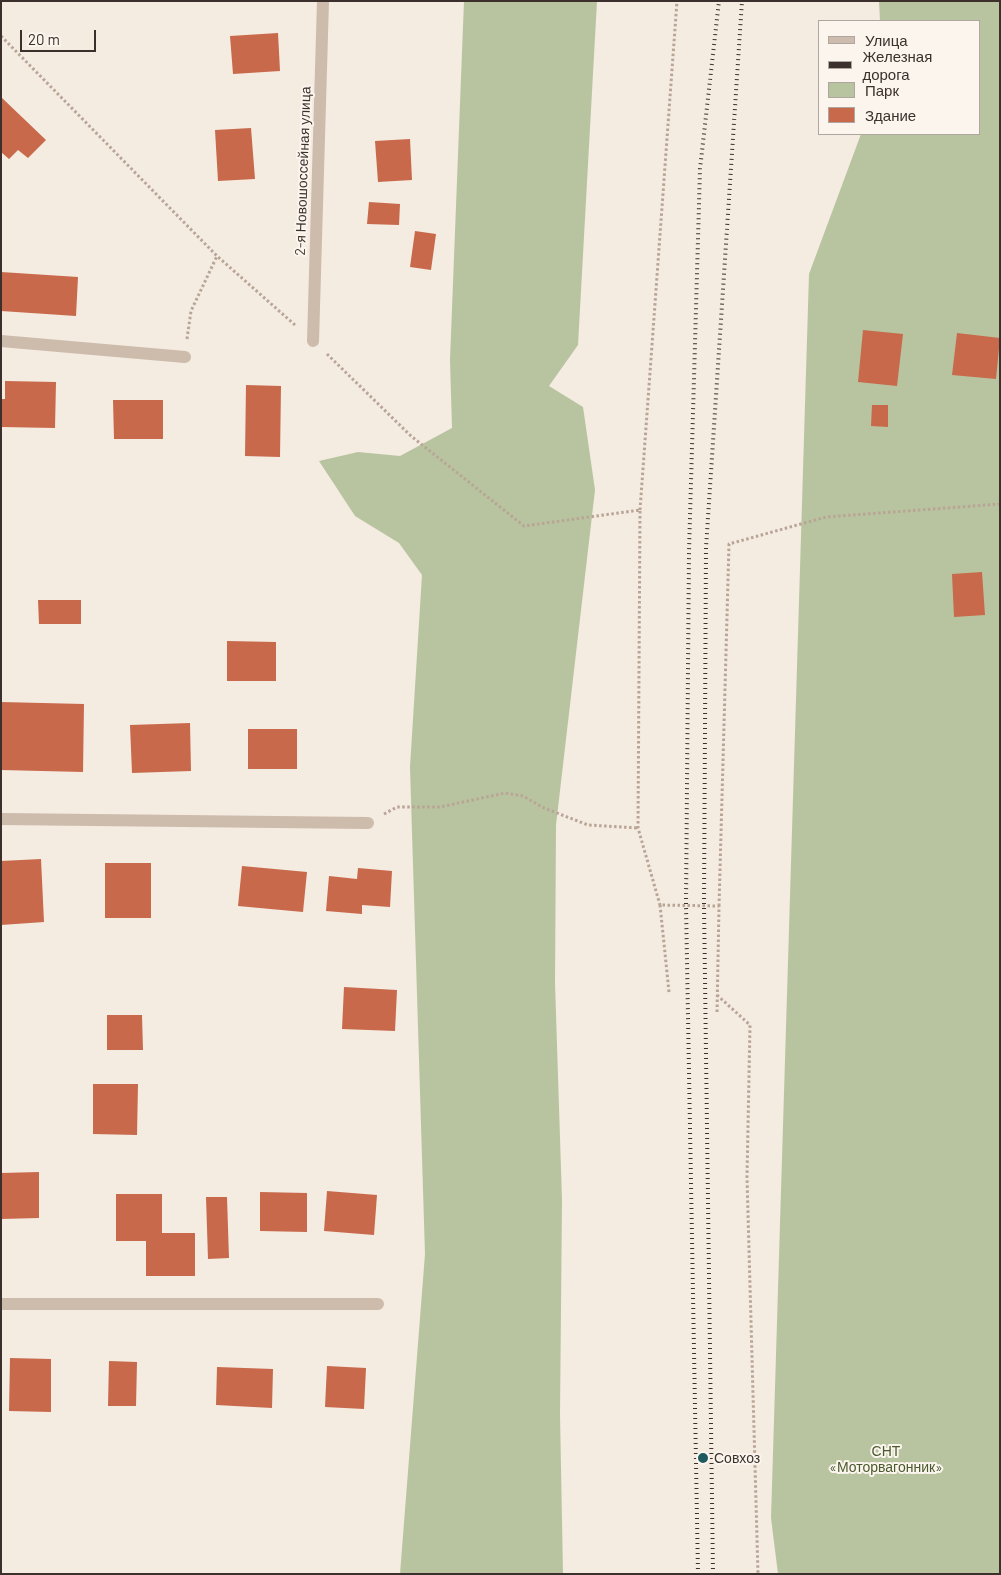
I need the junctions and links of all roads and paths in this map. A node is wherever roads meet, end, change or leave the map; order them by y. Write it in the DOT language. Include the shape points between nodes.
graph roads {
  1 [pos="323,1"];
  2 [pos="677,1"];
  3 [pos="1,36"];
  4 [pos="217,256"];
  5 [pos="1,341"];
  6 [pos="313,341"];
  7 [pos="185,357"];
  8 [pos="1000,504"];
  9 [pos="640,510"];
  10 [pos="1,819"];
  11 [pos="368,823"];
  12 [pos="638,828"];
  13 [pos="660,905"];
  14 [pos="719,906"];
  15 [pos="669,992"];
  16 [pos="717,995"];
  17 [pos="716,1013"];
  18 [pos="1,1304"];
  19 [pos="378,1304"];
  20 [pos="758,1574"];
  1 -- 6 [label="street, 2-я Новошоссейная улица"];
  2 -- 9 [label="path"];
  3 -- 4 [label="path"];
  4 -- 6 [label="path"];
  4 -- 7 [label="path" via="191,311"];
  5 -- 7 [label="street"];
  6 -- 9 [label="path" via="410,436 524,526"];
  8 -- 14 [label="path" via="826,517 729,544"];
  9 -- 12 [label="path"];
  10 -- 11 [label="street"];
  11 -- 12 [label="path" via="397,807 440,807 505,793 523,796 588,825"];
  12 -- 13 [label="path"];
  13 -- 14 [label="path"];
  13 -- 15 [label="path"];
  14 -- 16 [label="path"];
  16 -- 17 [label="path"];
  16 -- 20 [label="path" via="750,1025 747,1177"];
  18 -- 19 [label="street"];
}
